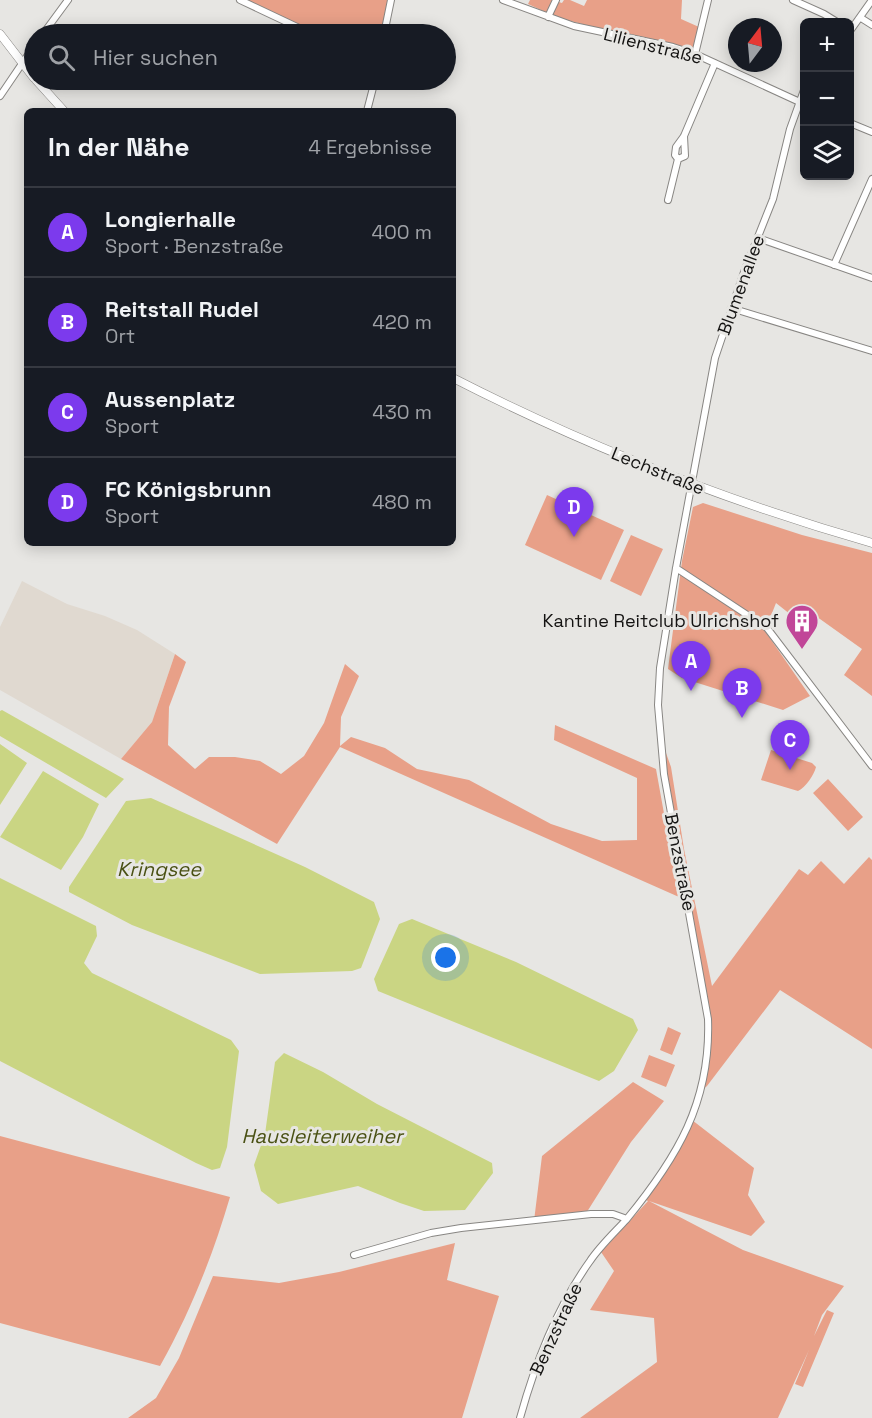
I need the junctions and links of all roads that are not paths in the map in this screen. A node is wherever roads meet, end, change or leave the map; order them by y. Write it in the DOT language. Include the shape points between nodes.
graph roads {
  1 [pos="68,0"];
  2 [pos="240,0"];
  3 [pos="391,0"];
  4 [pos="503,0"];
  5 [pos="556,0"];
  6 [pos="708,0"];
  7 [pos="793,0"];
  8 [pos="872,0"];
  9 [pos="548,17"];
  10 [pos="830,18"];
  11 [pos="861,18"];
  12 [pos="50,24"];
  13 [pos="291,24"];
  14 [pos="386,24"];
  15 [pos="872,25"];
  16 [pos="854,26"];
  17 [pos="0,34"];
  18 [pos="695,54"];
  19 [pos="23,63"];
  20 [pos="715,63"];
  21 [pos="45,90"];
  22 [pos="372,90"];
  23 [pos="0,96"];
  24 [pos="800,102"];
  25 [pos="61,108"];
  26 [pos="368,108"];
  27 [pos="800,110"];
  28 [pos="854,125"];
  29 [pos="872,132"];
  30 [pos="872,179"];
  31 [pos="668,200"];
  32 [pos="758,238"];
  33 [pos="834,265"];
  34 [pos="872,278"];
  35 [pos="731,308"];
  36 [pos="872,351"];
  37 [pos="456,379"];
  38 [pos="692,485"];
  39 [pos="872,543"];
  40 [pos="676,568"];
  41 [pos="872,766"];
  42 [pos="627,1219"];
  43 [pos="354,1255"];
  44 [pos="520,1418"];
  1 -- 12 [label="street"];
  2 -- 13 [label="street"];
  3 -- 14 [label="street"];
  4 -- 9 [label="street, Lilienstraße"];
  5 -- 9 [label="street"];
  6 -- 18 [label="street"];
  7 -- 10 [label="street"];
  8 -- 11 [label="street"];
  9 -- 18 [label="street, Lilienstraße"];
  11 -- 15 [label="street"];
  11 -- 16 [label="street"];
  17 -- 19 [label="main road"];
  18 -- 20 [label="street, Lilienstraße"];
  19 -- 23 [label="street"];
  20 -- 24 [label="street, Lilienstraße"];
  20 -- 31 [label="street" via="675,151 678,159"];
  21 -- 25 [label="main road"];
  22 -- 26 [label="street"];
  27 -- 32 [label="street, Blumenallee"];
  28 -- 29 [label="street"];
  30 -- 33 [label="street"];
  32 -- 33 [label="street"];
  32 -- 35 [label="street, Blumenallee"];
  33 -- 34 [label="street"];
  35 -- 36 [label="street"];
  35 -- 38 [label="street, Blumenallee" via="715,358"];
  37 -- 38 [label="main road, Lechstraße" via="560,430"];
  38 -- 39 [label="main road, Lechstraße"];
  38 -- 40 [label="street, Benzstraße"];
  40 -- 41 [label="street" via="767,628"];
  40 -- 42 [label="street, Benzstraße" via="660,668 661,748 705,998 709,1041 692,1120 666,1168"];
  42 -- 43 [label="street" via="613,1214 591,1214 461,1228"];
  42 -- 44 [label="street, Benzstraße" via="590,1260 558,1317"];
}
